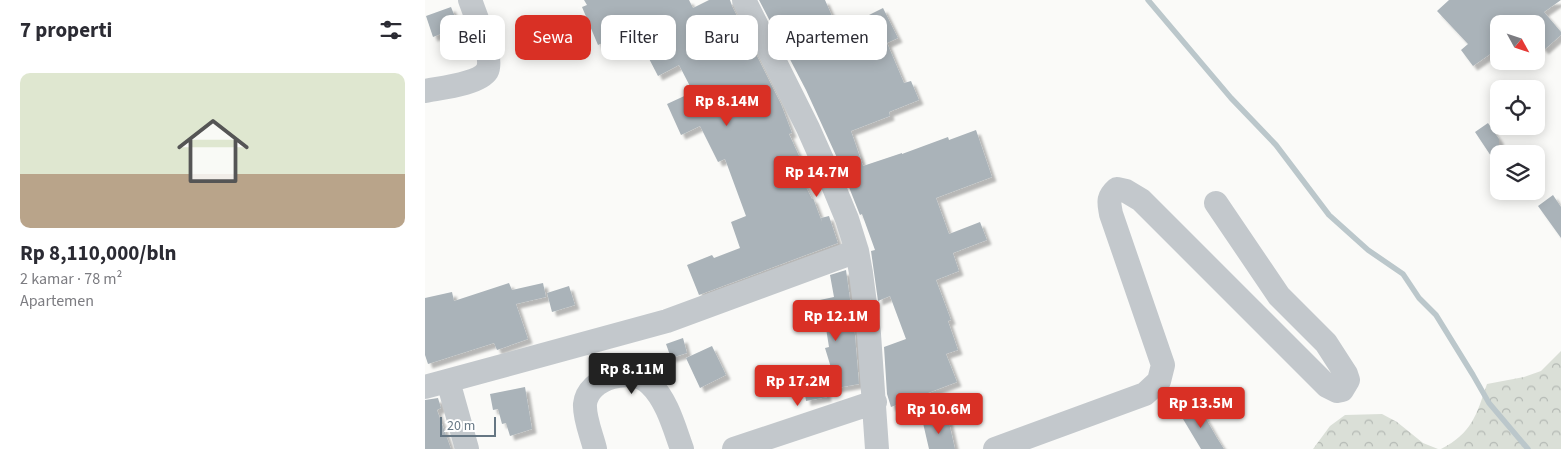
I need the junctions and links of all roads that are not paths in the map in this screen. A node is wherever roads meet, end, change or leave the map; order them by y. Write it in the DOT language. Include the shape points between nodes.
graph roads {
  1 [pos="470,0"];
  2 [pos="744,0"];
  3 [pos="425,91"];
  4 [pos="1217,203"];
  5 [pos="857,252"];
  6 [pos="449,381"];
  7 [pos="425,387"];
  8 [pos="875,402"];
  9 [pos="467,449"];
  10 [pos="595,449"];
  11 [pos="682,449"];
  12 [pos="734,449"];
  13 [pos="877,449"];
  14 [pos="995,449"];
  1 -- 3 [label="street" via="487,50 487,72 452,86"];
  2 -- 5 [label="street" via="808,128 847,219"];
  4 -- 14 [label="street" via="1279,296 1326,342 1348,380 1342,390 1327,386 1141,200 1126,191 1117,190 1109,203 1111,214 1163,364 1159,381 1145,394"];
  5 -- 6 [label="street" via="667,321"];
  5 -- 8 [label="street"];
  6 -- 7 [label="street"];
  6 -- 9 [label="street"];
  8 -- 12 [label="street"];
  8 -- 13 [label="street"];
  10 -- 11 [label="street" via="585,406 587,396 595,386 622,375 645,379 659,396"];
}
